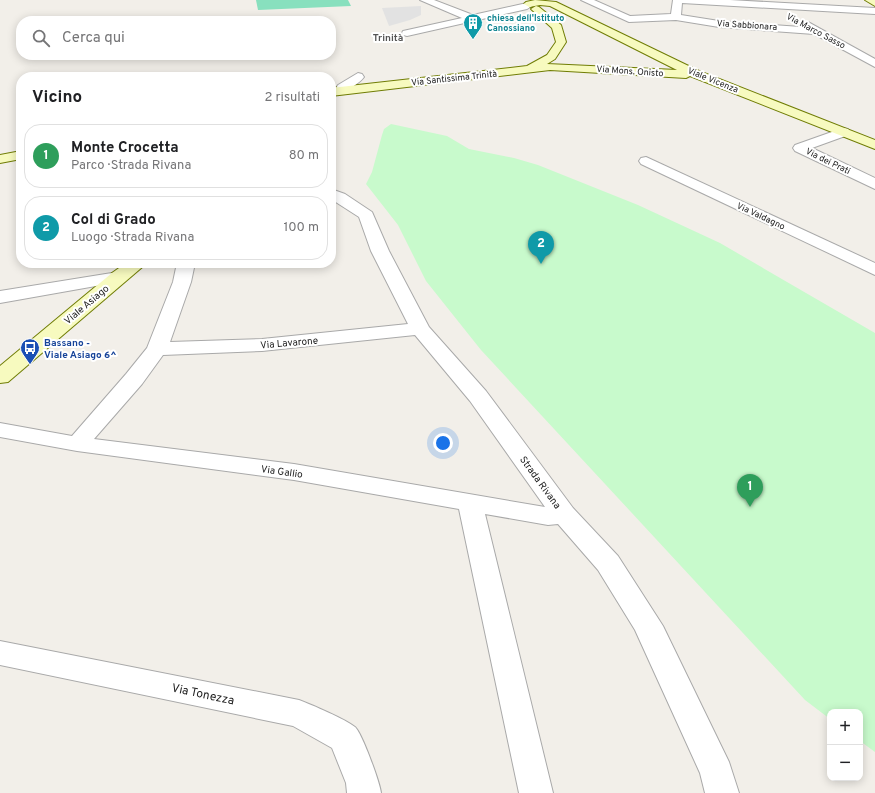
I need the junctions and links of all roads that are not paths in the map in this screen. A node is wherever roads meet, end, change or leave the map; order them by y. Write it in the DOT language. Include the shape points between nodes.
graph roads {
  1 [pos="586,0"];
  2 [pos="678,0"];
  3 [pos="757,0"];
  4 [pos="870,0"];
  5 [pos="427,1"];
  6 [pos="549,3"];
  7 [pos="875,3"];
  8 [pos="766,5"];
  9 [pos="531,6"];
  10 [pos="875,11"];
  11 [pos="676,17"];
  12 [pos="472,18"];
  13 [pos="818,31"];
  14 [pos="407,33"];
  15 [pos="551,57"];
  16 [pos="875,64"];
  17 [pos="564,67"];
  18 [pos="525,69"];
  19 [pos="695,74"];
  20 [pos="358,77"];
  21 [pos="337,91"];
  22 [pos="844,132"];
  23 [pos="875,145"];
  24 [pos="16,156"];
  25 [pos="0,159"];
  26 [pos="646,161"];
  27 [pos="875,184"];
  28 [pos="336,196"];
  29 [pos="131,268"];
  30 [pos="185,268"];
  31 [pos="875,270"];
  32 [pos="118,277"];
  33 [pos="0,297"];
  34 [pos="420,329"];
  35 [pos="157,349"];
  36 [pos="0,377"];
  37 [pos="0,430"];
  38 [pos="77,444"];
  39 [pos="470,503"];
  40 [pos="564,514"];
  41 [pos="0,653"];
  42 [pos="364,793"];
  43 [pos="536,793"];
  44 [pos="722,793"];
  1 -- 11 [label="street, Via Sabbionara" via="629,19"];
  2 -- 8 [label="street"];
  2 -- 11 [label="street"];
  3 -- 8 [label="street, Via Marco Sasso"];
  4 -- 7 [label="street"];
  5 -- 12 [label="street"];
  6 -- 9 [label="street" via="550,9"];
  6 -- 19 [label="street, Viale Vicenza"];
  8 -- 10 [label="street"];
  8 -- 13 [label="street, Via Marco Sasso"];
  9 -- 12 [label="street"];
  9 -- 15 [label="street" via="559,30 560,42"];
  11 -- 13 [label="street, Via Sabbionara" via="719,24"];
  12 -- 14 [label="street"];
  13 -- 16 [label="street, Via Marco Sasso"];
  15 -- 17 [label="street" via="551,63"];
  15 -- 18 [label="street"];
  17 -- 18 [label="street, Via Santissima Trinità"];
  17 -- 19 [label="street, Via Mons. Onisto"];
  18 -- 21 [label="street, Via Santissima Trinità"];
  19 -- 22 [label="street, Viale Vicenza"];
  20 -- 21 [label="street, Via Santissima Trinità"];
  22 -- 23 [label="street, Viale Vicenza"];
  22 -- 27 [label="street, Via dei Prati" via="800,148"];
  24 -- 25 [label="street"];
  26 -- 31 [label="street, Via Valdagno"];
  28 -- 34 [label="street, Strada Rivana" via="366,215 380,250"];
  29 -- 32 [label="street"];
  30 -- 35 [label="street"];
  32 -- 33 [label="street"];
  32 -- 36 [label="street, Viale Asiago"];
  34 -- 35 [label="street, Via Lavarone" via="262,345"];
  34 -- 40 [label="street, Strada Rivana" via="478,396"];
  35 -- 38 [label="street"];
  37 -- 38 [label="street, Via Gallio"];
  38 -- 39 [label="street, Via Gallio" via="294,472"];
  39 -- 40 [label="street, Via Gallio" via="548,516"];
  39 -- 43 [label="street"];
  40 -- 44 [label="street, Strada Rivana" via="608,563 648,626 717,773"];
  41 -- 42 [label="street, Via Tonezza" via="299,714 344,738 363,783"];
}
